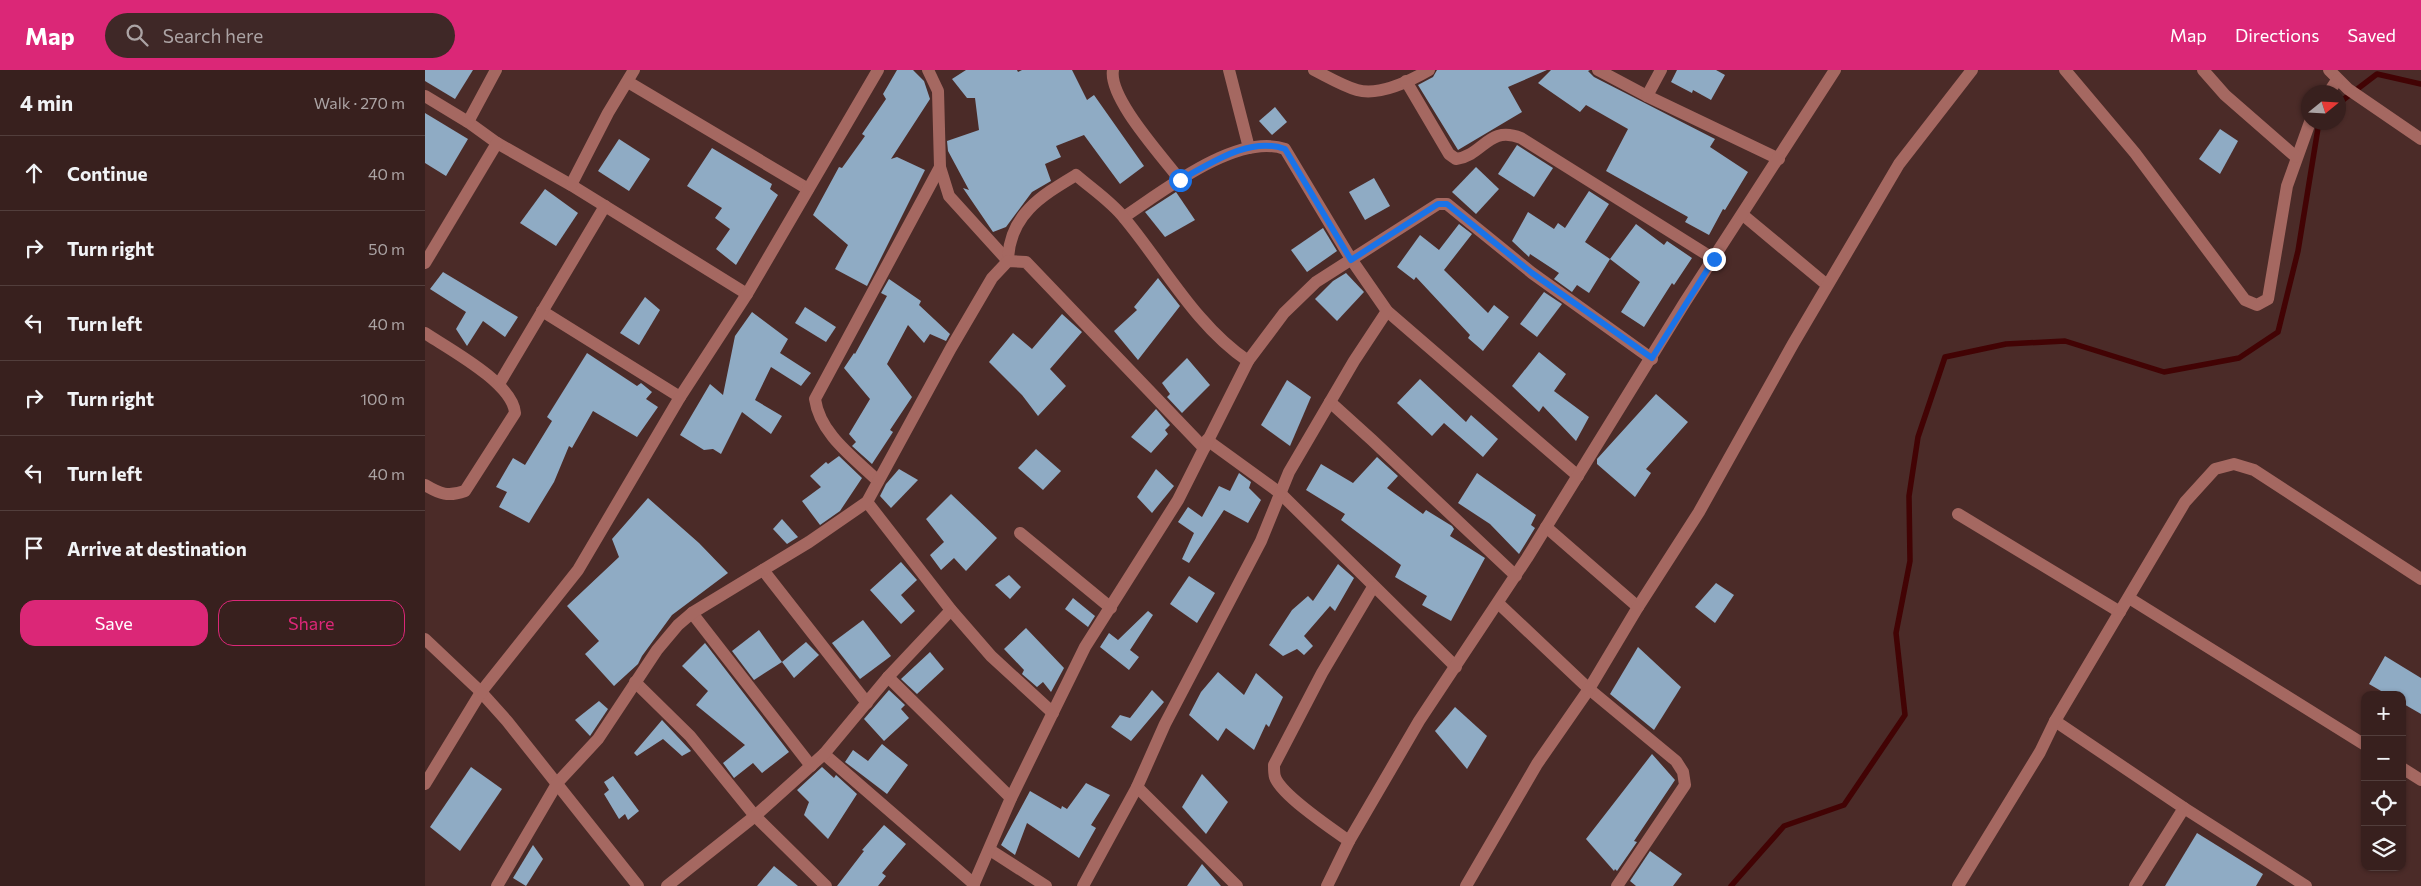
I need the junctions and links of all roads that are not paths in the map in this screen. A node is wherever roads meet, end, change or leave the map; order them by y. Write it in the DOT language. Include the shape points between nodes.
graph roads {
  1 [pos="495,70"];
  2 [pos="635,70"];
  3 [pos="879,70"];
  4 [pos="928,70"];
  5 [pos="1113,70"];
  6 [pos="1229,70"];
  7 [pos="1314,70"];
  8 [pos="1429,70"];
  9 [pos="1598,70"];
  10 [pos="1661,70"];
  11 [pos="1835,70"];
  12 [pos="1972,70"];
  13 [pos="2065,70"];
  14 [pos="2203,70"];
  15 [pos="2333,75"];
  16 [pos="1406,81"];
  17 [pos="628,82"];
  18 [pos="425,96"];
  19 [pos="1647,96"];
  20 [pos="468,122"];
  21 [pos="2307,130"];
  22 [pos="2421,139"];
  23 [pos="497,143"];
  24 [pos="1249,148"];
  25 [pos="2296,157"];
  26 [pos="1779,159"];
  27 [pos="940,167"];
  28 [pos="1180,180"];
  29 [pos="571,185"];
  30 [pos="808,188"];
  31 [pos="605,206"];
  32 [pos="1743,215"];
  33 [pos="1124,217"];
  34 [pos="429,245"];
  35 [pos="1714,259"];
  36 [pos="1351,260"];
  37 [pos="1008,261"];
  38 [pos="425,263"];
  39 [pos="1827,285"];
  40 [pos="747,294"];
  41 [pos="542,311"];
  42 [pos="1387,311"];
  43 [pos="425,332"];
  44 [pos="1652,358"];
  45 [pos="1248,361"];
  46 [pos="499,384"];
  47 [pos="680,397"];
  48 [pos="1330,402"];
  49 [pos="1205,444"];
  50 [pos="1578,476"];
  51 [pos="877,481"];
  52 [pos="425,485"];
  53 [pos="1279,493"];
  54 [pos="867,502"];
  55 [pos="1958,514"];
  56 [pos="1546,527"];
  57 [pos="1020,533"];
  58 [pos="763,570"];
  59 [pos="1516,576"];
  60 [pos="2421,579"];
  61 [pos="1373,586"];
  62 [pos="2129,598"];
  63 [pos="1499,603"];
  64 [pos="1638,606"];
  65 [pos="1111,608"];
  66 [pos="951,610"];
  67 [pos="2120,612"];
  68 [pos="692,613"];
  69 [pos="425,639"];
  70 [pos="1456,667"];
  71 [pos="888,678"];
  72 [pos="635,682"];
  73 [pos="1589,689"];
  74 [pos="481,692"];
  75 [pos="867,703"];
  76 [pos="1053,712"];
  77 [pos="2055,721"];
  78 [pos="2361,742"];
  79 [pos="824,754"];
  80 [pos="811,766"];
  81 [pos="2406,771"];
  82 [pos="2421,780"];
  83 [pos="558,782"];
  84 [pos="425,784"];
  85 [pos="1137,787"];
  86 [pos="1011,798"];
  87 [pos="2184,808"];
  88 [pos="755,816"];
  89 [pos="1349,841"];
  90 [pos="990,850"];
  91 [pos="501,884"];
  92 [pos="973,885"];
  93 [pos="2137,885"];
  94 [pos="638,886"];
  95 [pos="667,886"];
  96 [pos="826,886"];
  97 [pos="1046,886"];
  98 [pos="1083,886"];
  99 [pos="1237,886"];
  100 [pos="1327,886"];
  101 [pos="1466,886"];
  102 [pos="1617,886"];
  103 [pos="1958,886"];
  104 [pos="2306,886"];
  1 -- 20 [label="street"];
  2 -- 17 [label="street"];
  3 -- 30 [label="street"];
  4 -- 27 [label="street" via="938,92"];
  5 -- 28 [label="street" via="1112,79 1123,104"];
  6 -- 24 [label="street"];
  7 -- 16 [label="street" via="1357,90 1371,92"];
  8 -- 16 [label="street"];
  9 -- 19 [label="street"];
  10 -- 19 [label="street"];
  11 -- 26 [label="street"];
  12 -- 39 [label="street" via="1899,164"];
  13 -- 25 [label="street" via="2135,153 2245,300 2257,305 2268,299 2287,186"];
  14 -- 25 [label="street" via="2225,95"];
  15 -- 22 [label="street"];
  16 -- 35 [label="street" via="1449,154 1456,159 1464,158 1495,136 1508,133"];
  17 -- 29 [label="street"];
  17 -- 30 [label="street"];
  18 -- 20 [label="street"];
  19 -- 26 [label="street"];
  20 -- 23 [label="street"];
  21 -- 25 [label="street"];
  23 -- 29 [label="street"];
  23 -- 34 [label="street"];
  24 -- 28 [label="street" via="1222,157"];
  24 -- 36 [label="street" via="1276,146 1285,149"];
  26 -- 32 [label="street"];
  27 -- 37 [label="street" via="949,196"];
  27 -- 51 [label="street" via="815,399 816,410 828,433"];
  28 -- 33 [label="street"];
  29 -- 31 [label="street"];
  30 -- 40 [label="street"];
  31 -- 40 [label="street"];
  31 -- 41 [label="street"];
  32 -- 35 [label="street"];
  32 -- 39 [label="street"];
  33 -- 37 [label="street" via="1077,175 1040,197 1022,218 1008,247"];
  33 -- 45 [label="street" via="1203,319"];
  34 -- 38 [label="street"];
  35 -- 44 [label="street"];
  36 -- 42 [label="street"];
  36 -- 44 [label="street" via="1438,204 1447,204 1532,273"];
  36 -- 45 [label="street" via="1316,282 1284,313"];
  37 -- 49 [label="street" via="1026,262"];
  37 -- 51 [label="street" via="988,286"];
  39 -- 64 [label="street" via="1699,512"];
  40 -- 47 [label="street"];
  41 -- 46 [label="street"];
  41 -- 47 [label="street"];
  42 -- 48 [label="street"];
  42 -- 50 [label="street"];
  43 -- 46 [label="street"];
  44 -- 50 [label="street"];
  45 -- 49 [label="street"];
  46 -- 52 [label="street" via="514,405 515,413 465,491 451,496"];
  47 -- 74 [label="street" via="578,570"];
  48 -- 53 [label="street"];
  48 -- 59 [label="street"];
  49 -- 53 [label="street"];
  49 -- 65 [label="street" via="1178,500"];
  50 -- 56 [label="street"];
  51 -- 54 [label="street"];
  53 -- 61 [label="street"];
  53 -- 85 [label="street" via="1261,540 1165,724"];
  54 -- 58 [label="street"];
  54 -- 66 [label="street"];
  55 -- 67 [label="street"];
  56 -- 59 [label="street"];
  56 -- 64 [label="street"];
  57 -- 65 [label="street"];
  58 -- 68 [label="street"];
  58 -- 75 [label="street"];
  59 -- 63 [label="street"];
  60 -- 62 [label="street" via="2254,470 2234,464 2215,468 2185,502"];
  61 -- 70 [label="street"];
  61 -- 89 [label="street" via="1321,673 1274,766 1275,777 1281,786"];
  62 -- 67 [label="street"];
  62 -- 78 [label="street"];
  63 -- 70 [label="street"];
  63 -- 73 [label="street"];
  64 -- 73 [label="street"];
  65 -- 76 [label="street" via="1085,647"];
  66 -- 71 [label="street"];
  66 -- 76 [label="street" via="991,656"];
  67 -- 77 [label="street"];
  68 -- 72 [label="street" via="657,650"];
  68 -- 80 [label="street"];
  69 -- 74 [label="street"];
  70 -- 89 [label="street" via="1419,721"];
  71 -- 75 [label="street"];
  71 -- 86 [label="street"];
  72 -- 83 [label="street" via="620,710 598,739"];
  72 -- 88 [label="street" via="691,736"];
  73 -- 101 [label="street" via="1537,764"];
  73 -- 102 [label="street" via="1676,762 1683,772 1685,785"];
  74 -- 83 [label="street"];
  74 -- 84 [label="street"];
  75 -- 79 [label="street"];
  76 -- 86 [label="street"];
  77 -- 87 [label="street"];
  77 -- 103 [label="street" via="2040,752"];
  79 -- 80 [label="street"];
  79 -- 92 [label="street"];
  80 -- 88 [label="street"];
  81 -- 82 [label="street"];
  83 -- 91 [label="street"];
  83 -- 94 [label="street"];
  85 -- 98 [label="street"];
  85 -- 99 [label="street"];
  86 -- 90 [label="street"];
  87 -- 93 [label="street"];
  87 -- 104 [label="street"];
  88 -- 95 [label="street"];
  88 -- 96 [label="street"];
  89 -- 100 [label="street"];
  90 -- 92 [label="street"];
  90 -- 97 [label="street"];
}
